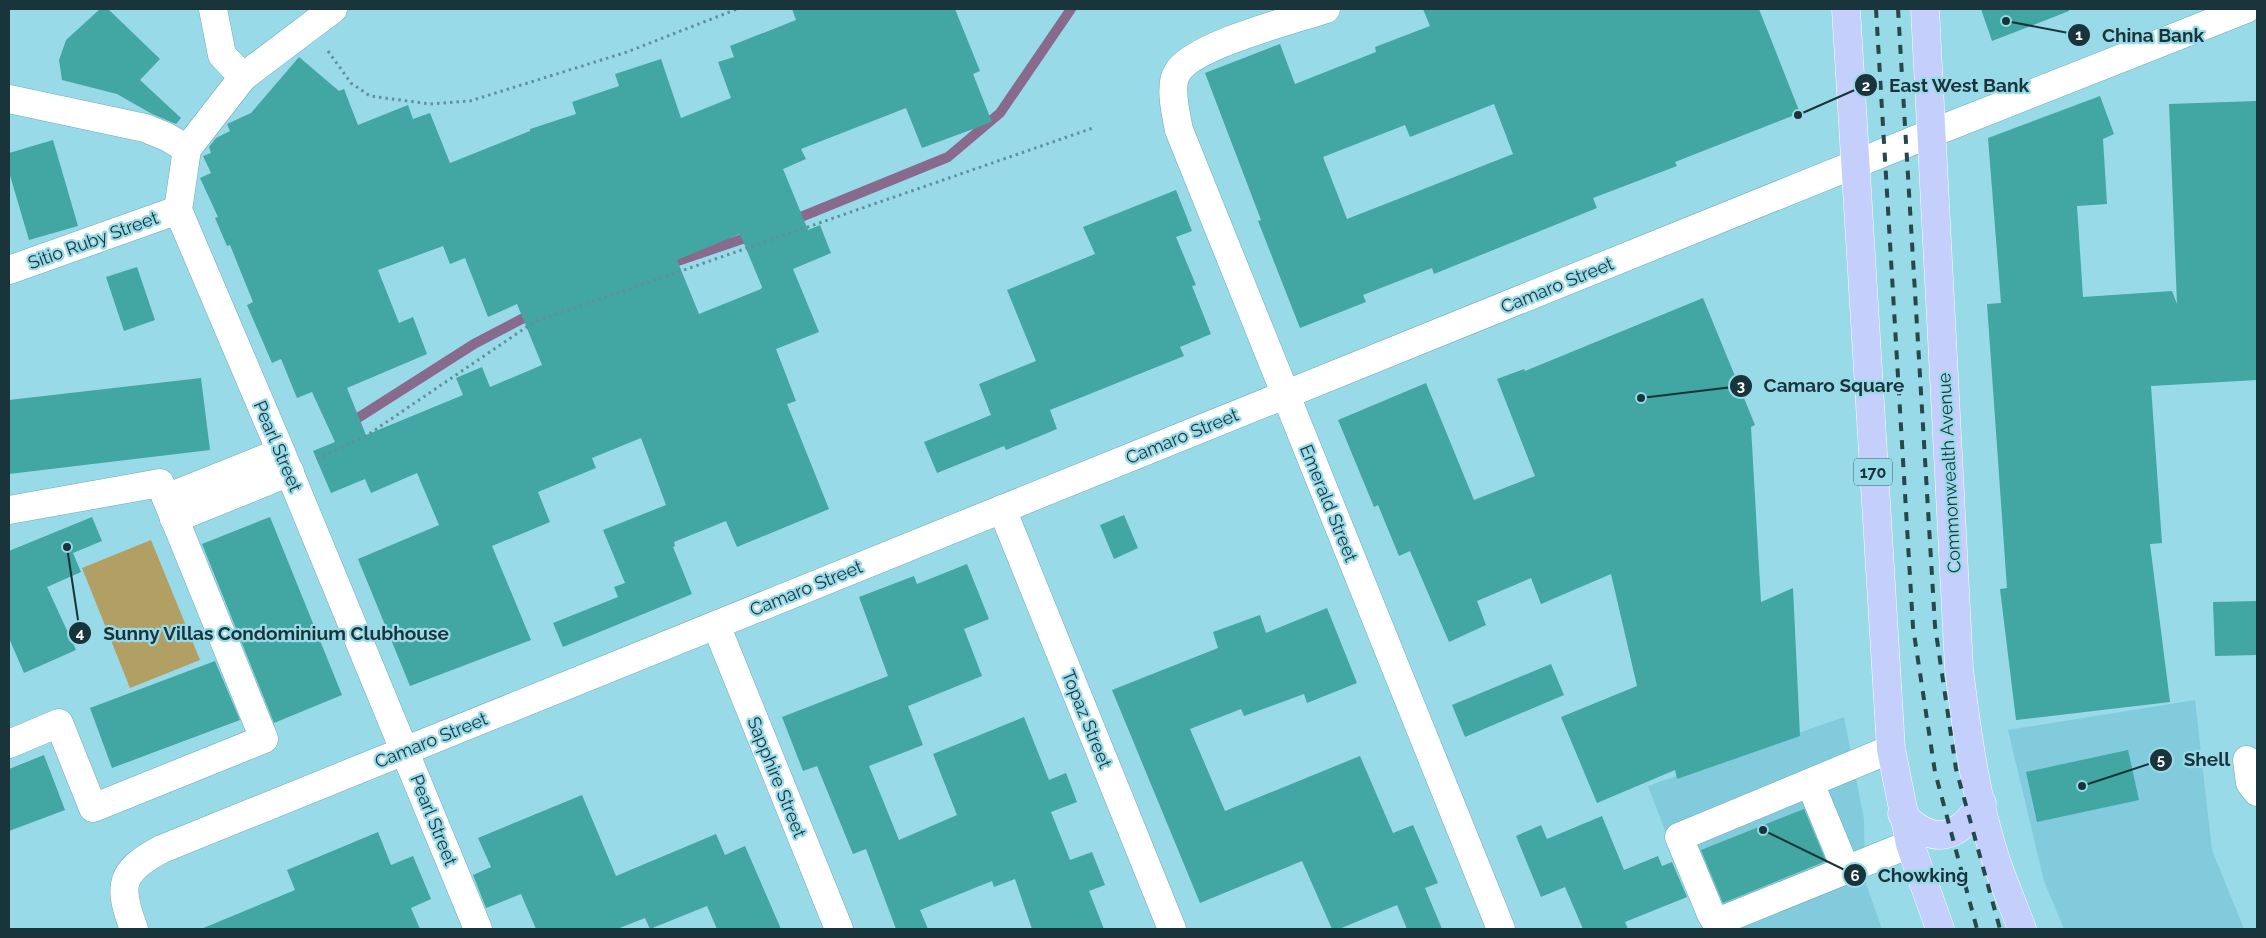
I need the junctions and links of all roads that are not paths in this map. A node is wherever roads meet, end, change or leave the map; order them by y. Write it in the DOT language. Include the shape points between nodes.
graph roads {
  1 [pos="213,9"];
  2 [pos="333,9"];
  3 [pos="1326,9"];
  4 [pos="1846,9"];
  5 [pos="1925,9"];
  6 [pos="2246,9"];
  7 [pos="243,77"];
  8 [pos="9,99"];
  9 [pos="1932,132"];
  10 [pos="187,149"];
  11 [pos="1854,165"];
  12 [pos="178,210"];
  13 [pos="9,270"];
  14 [pos="1284,395"];
  15 [pos="285,462"];
  16 [pos="170,509"];
  17 [pos="1002,509"];
  18 [pos="9,510"];
  19 [pos="716,625"];
  20 [pos="11,736"];
  21 [pos="1891,749"];
  22 [pos="406,750"];
  23 [pos="2247,760"];
  24 [pos="1810,783"];
  25 [pos="2257,792"];
  26 [pos="1982,803"];
  27 [pos="1902,814"];
  28 [pos="1910,844"];
  29 [pos="1996,858"];
  30 [pos="1846,870"];
  31 [pos="1920,874"];
  32 [pos="134,929"];
  33 [pos="478,929"];
  34 [pos="839,929"];
  35 [pos="1172,929"];
  36 [pos="1501,929"];
  37 [pos="1940,929"];
  38 [pos="2022,929"];
  1 -- 7 [label="street" via="222,55"];
  2 -- 7 [label="street"];
  3 -- 14 [label="street, Emerald Street" via="1209,48 1189,60 1176,74 1174,97 1178,130"];
  4 -- 11 [label="main road, 170"];
  5 -- 9 [label="main road, Commonwealth Avenue"];
  6 -- 9 [label="street, Camaro Street"];
  7 -- 10 [label="street"];
  8 -- 10 [label="street" via="145,128"];
  9 -- 11 [label="street, Camaro Street"];
  9 -- 26 [label="main road, Commonwealth Avenue" via="1959,668 1966,732"];
  10 -- 12 [label="street"];
  11 -- 14 [label="street, Camaro Street"];
  11 -- 21 [label="main road, 170"];
  12 -- 13 [label="street, Sitio Ruby Street"];
  12 -- 15 [label="street, Pearl Street"];
  14 -- 17 [label="street, Camaro Street"];
  14 -- 36 [label="street, Emerald Street"];
  15 -- 16 [label="street"];
  15 -- 22 [label="street, Pearl Street"];
  16 -- 18 [label="street" via="160,483"];
  16 -- 20 [label="street" via="264,739 93,808 59,723"];
  17 -- 19 [label="street, Camaro Street"];
  17 -- 35 [label="street, Topaz Street"];
  19 -- 22 [label="street, Camaro Street"];
  19 -- 34 [label="street, Sapphire Street"];
  21 -- 24 [label="street"];
  21 -- 27 [label="main road, 170"];
  22 -- 32 [label="street, Camaro Street" via="140,860 126,877 125,893"];
  22 -- 33 [label="street, Pearl Street"];
  23 -- 25 [label="street" via="2250,783"];
  24 -- 30 [label="street"];
  24 -- 30 [label="street" via="1679,837 1710,914 1720,921"];
  26 -- 27 [label="main road" via="1960,829 1942,836 1923,831"];
  26 -- 29 [label="main road, Commonwealth Avenue"];
  27 -- 28 [label="main road, 170"];
  28 -- 30 [label="street"];
  28 -- 31 [label="main road, 170"];
  29 -- 31 [label="main road" via="1973,842 1948,841 1933,848"];
  29 -- 38 [label="main road, Commonwealth Avenue"];
  31 -- 37 [label="main road, 170"];
}
